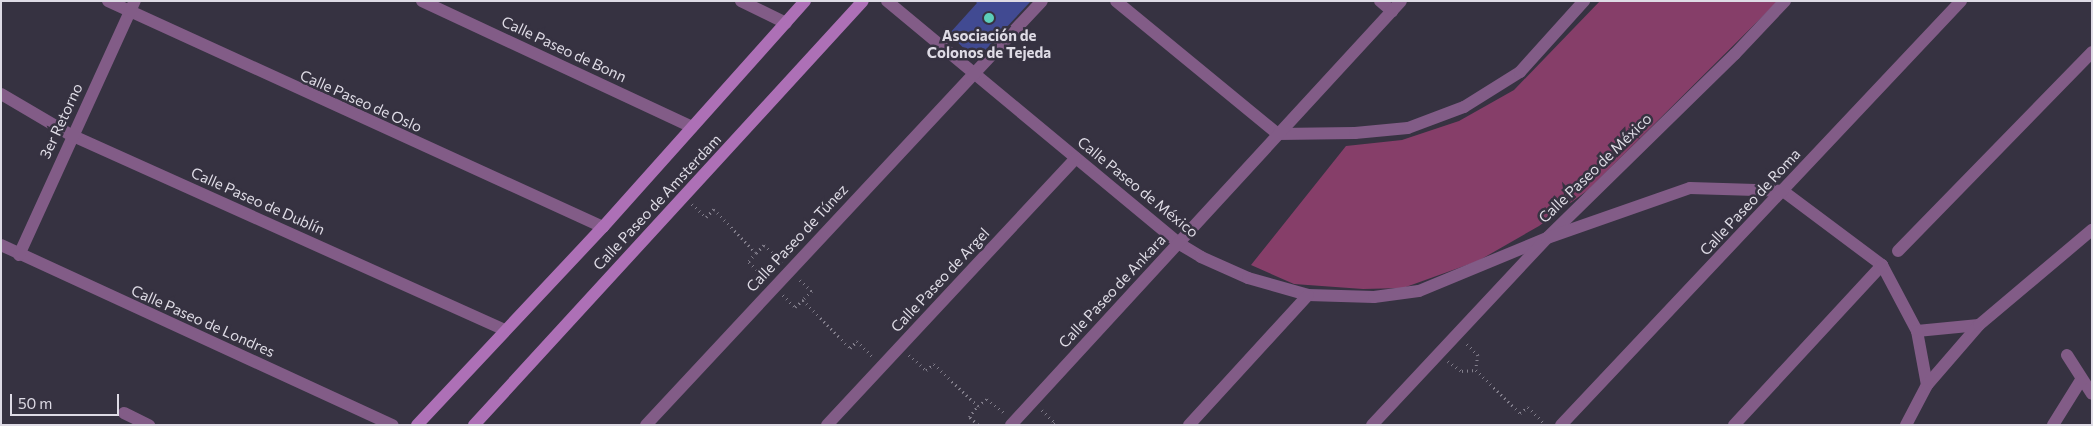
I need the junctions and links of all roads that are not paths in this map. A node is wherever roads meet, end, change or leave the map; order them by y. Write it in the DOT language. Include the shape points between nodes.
graph roads {
  1 [pos="108,1"];
  2 [pos="134,1"];
  3 [pos="422,1"];
  4 [pos="741,1"];
  5 [pos="805,1"];
  6 [pos="863,1"];
  7 [pos="887,1"];
  8 [pos="1042,1"];
  9 [pos="1116,1"];
  10 [pos="1380,1"];
  11 [pos="1401,1"];
  12 [pos="1584,1"];
  13 [pos="1785,1"];
  14 [pos="1961,1"];
  15 [pos="1392,12"];
  16 [pos="129,13"];
  17 [pos="786,23"];
  18 [pos="2092,52"];
  19 [pos="973,73"];
  20 [pos="1,94"];
  21 [pos="692,127"];
  22 [pos="1278,134"];
  23 [pos="71,135"];
  24 [pos="1076,158"];
  25 [pos="1783,191"];
  26 [pos="603,227"];
  27 [pos="2092,230"];
  28 [pos="1547,238"];
  29 [pos="1178,243"];
  30 [pos="1,245"];
  31 [pos="1898,251"];
  32 [pos="19,255"];
  33 [pos="1882,265"];
  34 [pos="1308,294"];
  35 [pos="1979,325"];
  36 [pos="505,330"];
  37 [pos="1917,330"];
  38 [pos="2067,355"];
  39 [pos="2081,380"];
  40 [pos="1927,384"];
  41 [pos="2092,394"];
  42 [pos="124,413"];
  43 [pos="1013,423"];
  44 [pos="149,425"];
  45 [pos="393,425"];
  46 [pos="417,425"];
  47 [pos="474,425"];
  48 [pos="646,425"];
  49 [pos="827,425"];
  50 [pos="1189,425"];
  51 [pos="1372,425"];
  52 [pos="1561,425"];
  53 [pos="1734,425"];
  54 [pos="1906,425"];
  55 [pos="2052,425"];
  1 -- 16 [label="street, Calle Paseo de Oslo"];
  2 -- 16 [label="street, 3er Retorno"];
  3 -- 21 [label="street, Calle Paseo de Bonn"];
  4 -- 17 [label="street"];
  5 -- 17 [label="main road, Calle Paseo de Amsterdam"];
  6 -- 47 [label="main road, Calle Paseo de Amsterdam"];
  7 -- 19 [label="street, Calle Paseo de México"];
  8 -- 19 [label="street, Calle Paseo de Túnez"];
  9 -- 22 [label="street"];
  10 -- 15 [label="street"];
  11 -- 15 [label="street, Calle Paseo de Ankara"];
  12 -- 22 [label="street" via="1520,72 1464,107 1408,128 1354,133"];
  13 -- 28 [label="street, Calle Paseo de México"];
  14 -- 25 [label="street, Calle Paseo de Roma"];
  15 -- 22 [label="street, Calle Paseo de Ankara"];
  16 -- 23 [label="street, 3er Retorno"];
  16 -- 26 [label="street, Calle Paseo de Oslo"];
  17 -- 21 [label="main road, Calle Paseo de Amsterdam"];
  18 -- 31 [label="street"];
  19 -- 24 [label="street, Calle Paseo de México"];
  19 -- 48 [label="street, Calle Paseo de Túnez"];
  20 -- 23 [label="street, Calle Paseo de Dublín"];
  21 -- 26 [label="main road, Calle Paseo de Amsterdam"];
  22 -- 29 [label="street, Calle Paseo de Ankara"];
  23 -- 32 [label="street, 3er Retorno"];
  23 -- 36 [label="street, Calle Paseo de Dublín"];
  24 -- 29 [label="street, Calle Paseo de México"];
  24 -- 49 [label="street, Calle Paseo de Argel"];
  25 -- 28 [label="street" via="1690,188"];
  25 -- 33 [label="street"];
  25 -- 52 [label="street, Calle Paseo de Roma"];
  26 -- 36 [label="main road, Calle Paseo de Amsterdam"];
  27 -- 35 [label="street"];
  28 -- 34 [label="street, Calle Paseo de México" via="1419,291 1374,297"];
  28 -- 51 [label="street"];
  29 -- 34 [label="street, Calle Paseo de México" via="1200,257 1248,278"];
  29 -- 43 [label="street, Calle Paseo de Ankara"];
  30 -- 32 [label="street, Calle Paseo de Londres"];
  32 -- 45 [label="street, Calle Paseo de Londres"];
  33 -- 37 [label="street"];
  33 -- 53 [label="street"];
  34 -- 50 [label="street"];
  35 -- 37 [label="street"];
  35 -- 40 [label="street"];
  36 -- 46 [label="main road, Calle Paseo de Amsterdam"];
  37 -- 40 [label="street"];
  38 -- 39 [label="street"];
  39 -- 41 [label="street"];
  39 -- 55 [label="street"];
  40 -- 54 [label="street"];
  42 -- 44 [label="street"];
}
